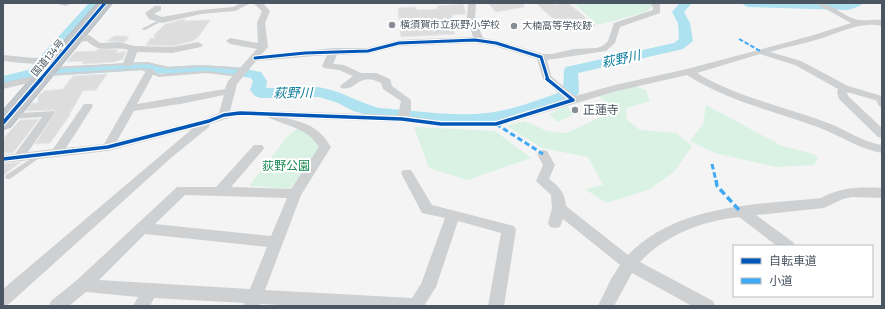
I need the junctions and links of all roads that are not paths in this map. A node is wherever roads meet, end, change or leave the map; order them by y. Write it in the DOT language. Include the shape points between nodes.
graph roads {
  1 [pos="57,3"];
  2 [pos="71,3"];
  3 [pos="105,3"];
  4 [pos="247,3"];
  5 [pos="257,3"];
  6 [pos="472,3"];
  7 [pos="653,3"];
  8 [pos="819,3"];
  9 [pos="158,8"];
  10 [pos="162,20"];
  11 [pos="858,23"];
  12 [pos="882,23"];
  13 [pos="143,29"];
  14 [pos="74,40"];
  15 [pos="230,41"];
  16 [pos="479,41"];
  17 [pos="198,45"];
  18 [pos="263,47"];
  19 [pos="133,49"];
  20 [pos="334,51"];
  21 [pos="762,52"];
  22 [pos="542,57"];
  23 [pos="3,58"];
  24 [pos="255,58"];
  25 [pos="128,64"];
  26 [pos="46,69"];
  27 [pos="150,71"];
  28 [pos="690,72"];
  29 [pos="242,73"];
  30 [pos="360,76"];
  31 [pos="3,86"];
  32 [pos="345,86"];
  33 [pos="844,88"];
  34 [pos="230,91"];
  35 [pos="573,100"];
  36 [pos="881,101"];
  37 [pos="88,106"];
  38 [pos="129,108"];
  39 [pos="268,113"];
  40 [pos="224,115"];
  41 [pos="404,115"];
  42 [pos="6,119"];
  43 [pos="209,121"];
  44 [pos="882,134"];
  45 [pos="108,147"];
  46 [pos="258,148"];
  47 [pos="882,149"];
  48 [pos="57,153"];
  49 [pos="543,154"];
  50 [pos="41,155"];
  51 [pos="18,158"];
  52 [pos="3,159"];
  53 [pos="407,173"];
  54 [pos="8,176"];
  55 [pos="220,191"];
  56 [pos="882,193"];
  57 [pos="295,194"];
  58 [pos="559,208"];
  59 [pos="740,211"];
  60 [pos="453,215"];
  61 [pos="555,223"];
  62 [pos="142,228"];
  63 [pos="276,242"];
  64 [pos="787,245"];
  65 [pos="629,264"];
  66 [pos="83,285"];
  67 [pos="150,291"];
  68 [pos="3,299"];
  69 [pos="253,302"];
  70 [pos="57,306"];
  71 [pos="141,306"];
  72 [pos="416,306"];
  73 [pos="496,306"];
  74 [pos="606,306"];
  75 [pos="707,306"];
  1 -- 2 [label="lane"];
  3 -- 14 [label="highway, 国道134号"];
  4 -- 10 [label="street" via="235,9 201,12"];
  5 -- 18 [label="street" via="266,11 261,23"];
  6 -- 16 [label="street" via="471,18"];
  7 -- 22 [label="street" via="657,6 657,11 617,25 612,42 604,47 592,51 567,53 554,58"];
  8 -- 11 [label="street"];
  9 -- 10 [label="street" via="149,13"];
  10 -- 13 [label="lane"];
  11 -- 12 [label="street"];
  11 -- 21 [label="street" via="817,38"];
  14 -- 19 [label="street" via="89,38 98,46 120,45"];
  14 -- 26 [label="highway, 国道134号"];
  15 -- 18 [label="street"];
  16 -- 20 [label="street" via="399,43 368,50"];
  16 -- 22 [label="street" via="496,43"];
  17 -- 19 [label="street" via="172,50"];
  18 -- 24 [label="street"];
  19 -- 25 [label="street"];
  20 -- 24 [label="street"];
  20 -- 30 [label="street" via="326,66 341,66"];
  21 -- 28 [label="street"];
  21 -- 33 [label="street" via="798,63"];
  22 -- 35 [label="street" via="546,77"];
  23 -- 26 [label="street"];
  24 -- 29 [label="street"];
  25 -- 26 [label="lane"];
  25 -- 29 [label="lane" via="148,63 169,68 201,66"];
  26 -- 27 [label="lane"];
  26 -- 31 [label="street"];
  26 -- 42 [label="highway, 国道134号"];
  27 -- 29 [label="lane" via="159,76 206,72"];
  27 -- 38 [label="street"];
  28 -- 35 [label="street"];
  28 -- 47 [label="street" via="709,86 726,94 824,126"];
  29 -- 34 [label="street" via="232,83"];
  30 -- 32 [label="street"];
  30 -- 41 [label="street" via="373,75 386,81 387,87 406,100"];
  33 -- 36 [label="street"];
  33 -- 44 [label="street" via="843,97"];
  34 -- 38 [label="street"];
  34 -- 40 [label="street"];
  35 -- 41 [label="street" via="496,124 441,124"];
  37 -- 48 [label="street"];
  38 -- 45 [label="street"];
  39 -- 40 [label="street"];
  39 -- 41 [label="street"];
  39 -- 57 [label="street" via="314,131 320,136 325,147"];
  40 -- 43 [label="street"];
  42 -- 51 [label="street" via="50,113"];
  43 -- 45 [label="street"];
  43 -- 68 [label="street" via="180,142"];
  45 -- 48 [label="street"];
  46 -- 55 [label="street"];
  48 -- 50 [label="street"];
  49 -- 58 [label="street" via="549,165 542,181 556,191"];
  50 -- 51 [label="street"];
  50 -- 54 [label="lane"];
  51 -- 52 [label="street"];
  53 -- 60 [label="street" via="428,209"];
  55 -- 57 [label="street"];
  55 -- 62 [label="street" via="182,190"];
  56 -- 59 [label="street" via="845,192 824,203"];
  57 -- 63 [label="street"];
  58 -- 61 [label="street"];
  58 -- 65 [label="street"];
  59 -- 64 [label="street"];
  59 -- 65 [label="street" via="719,214 673,230 646,246"];
  60 -- 72 [label="street" via="428,287"];
  60 -- 73 [label="street" via="508,230"];
  62 -- 63 [label="street"];
  62 -- 66 [label="street"];
  63 -- 69 [label="street"];
  65 -- 74 [label="street"];
  65 -- 75 [label="street"];
  66 -- 67 [label="street"];
  66 -- 70 [label="street"];
  67 -- 69 [label="street"];
  67 -- 71 [label="street"];
  69 -- 72 [label="street"];
}
